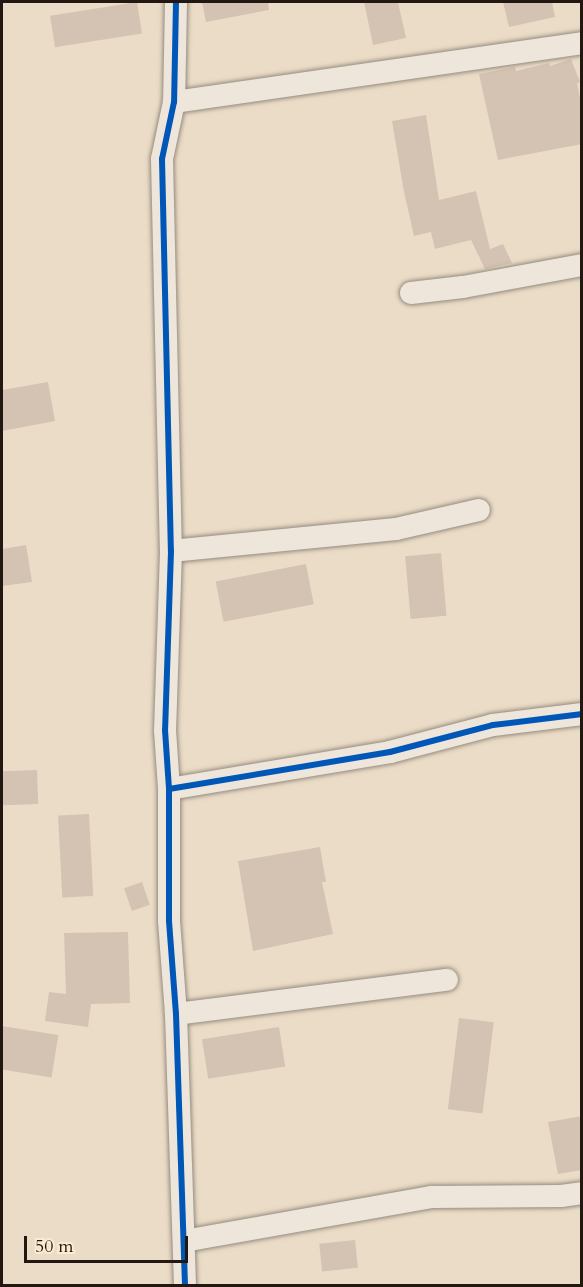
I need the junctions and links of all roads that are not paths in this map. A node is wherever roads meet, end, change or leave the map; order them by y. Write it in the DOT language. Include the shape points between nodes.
graph roads {
  1 [pos="176,2"];
  2 [pos="582,43"];
  3 [pos="174,102"];
  4 [pos="582,265"];
  5 [pos="411,293"];
  6 [pos="479,510"];
  7 [pos="171,551"];
  8 [pos="582,714"];
  9 [pos="169,789"];
  10 [pos="447,981"];
  11 [pos="176,1014"];
  12 [pos="582,1193"];
  13 [pos="184,1240"];
  14 [pos="184,1286"];
  1 -- 3 [label="street"];
  2 -- 3 [label="street"];
  3 -- 7 [label="street" via="162,159"];
  4 -- 5 [label="street"];
  6 -- 7 [label="street" via="396,529"];
  7 -- 9 [label="street" via="165,730"];
  8 -- 9 [label="street" via="493,725 390,752"];
  9 -- 11 [label="street" via="169,921"];
  10 -- 11 [label="street"];
  11 -- 13 [label="street"];
  12 -- 13 [label="street" via="432,1197"];
  13 -- 14 [label="street"];
}
